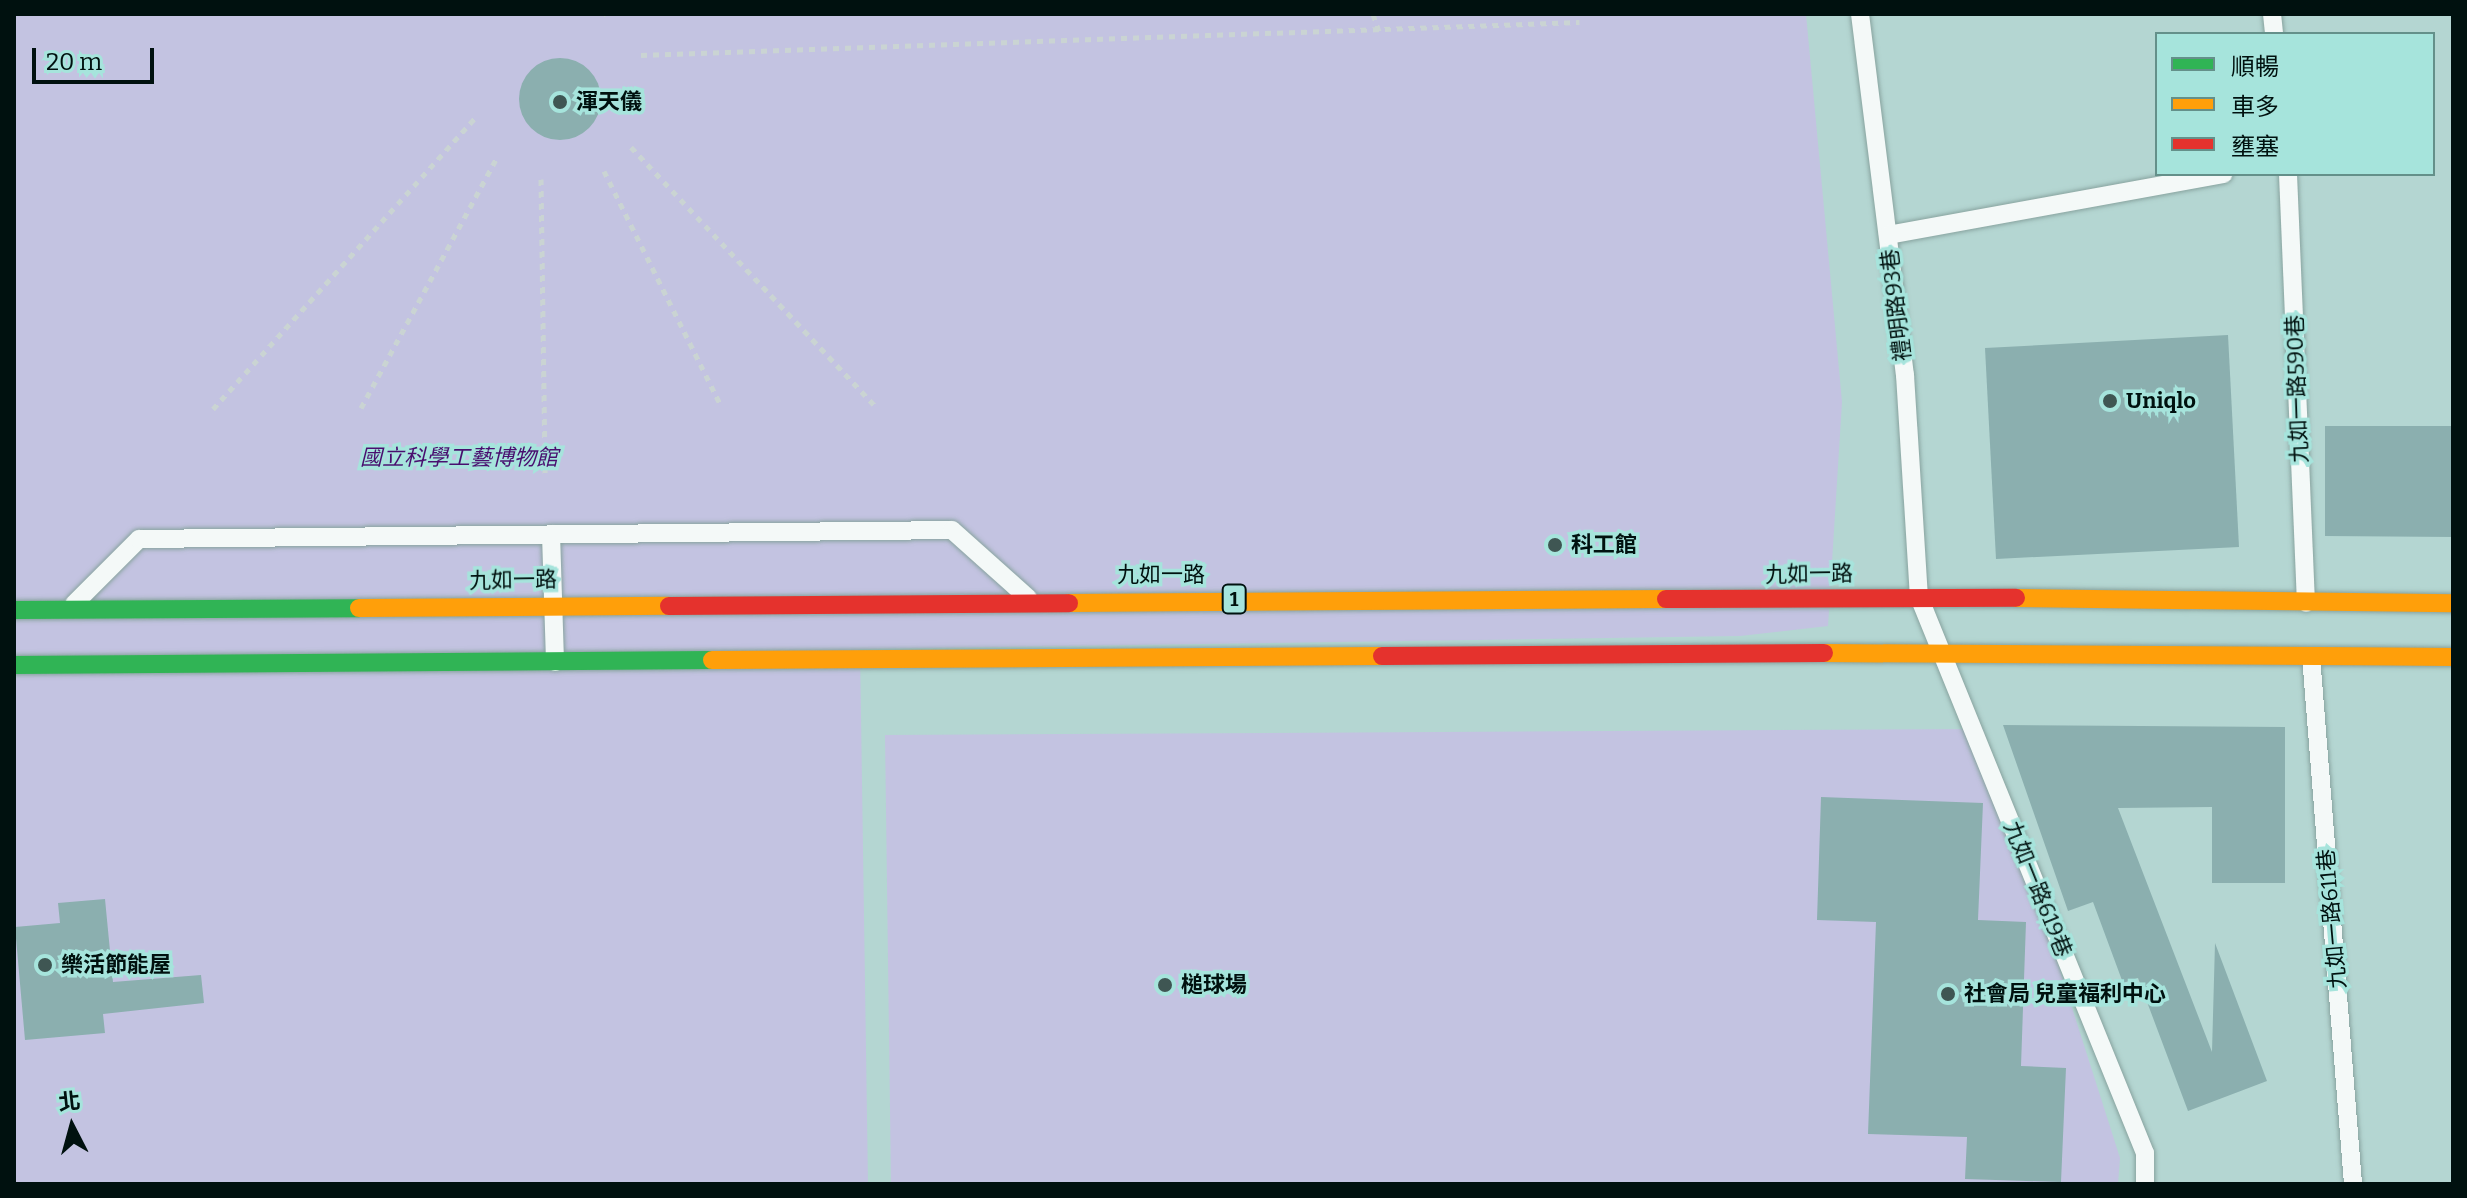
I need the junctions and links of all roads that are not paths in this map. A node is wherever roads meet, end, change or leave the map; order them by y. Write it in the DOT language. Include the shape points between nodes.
graph roads {
  1 [pos="1860,14"];
  2 [pos="2213,176"];
  3 [pos="2288,176"];
  4 [pos="1888,235"];
  5 [pos="551,534"];
  6 [pos="1919,597"];
  7 [pos="1030,600"];
  8 [pos="2306,603"];
  9 [pos="2453,603"];
  10 [pos="553,604"];
  11 [pos="69,609"];
  12 [pos="14,610"];
  13 [pos="1940,654"];
  14 [pos="2311,654"];
  15 [pos="2453,657"];
  16 [pos="555,662"];
  17 [pos="14,665"];
  18 [pos="2145,1184"];
  19 [pos="2353,1184"];
  1 -- 4 [label="lane, 禮明路93巷"];
  2 -- 4 [label="lane"];
  3 -- 8 [label="lane, 九如一路590巷"];
  4 -- 6 [label="lane, 禮明路93巷"];
  5 -- 7 [label="lane" via="952,530"];
  5 -- 10 [label="lane"];
  5 -- 11 [label="lane" via="139,539"];
  6 -- 7 [label="main road, 九如一路 / 1"];
  6 -- 8 [label="main road, 九如一路 / 1"];
  6 -- 13 [label="lane, 九如一路619巷"];
  7 -- 10 [label="main road, 九如一路 / 1"];
  8 -- 9 [label="main road, 九如一路 / 1"];
  10 -- 11 [label="main road, 九如一路 / 1"];
  10 -- 16 [label="lane"];
  11 -- 12 [label="main road, 九如一路 / 1"];
  13 -- 14 [label="main road"];
  13 -- 16 [label="main road"];
  13 -- 18 [label="lane, 九如一路619巷" via="2145,1153"];
  14 -- 15 [label="main road"];
  14 -- 19 [label="lane, 九如一路611巷"];
  16 -- 17 [label="main road"];
}
